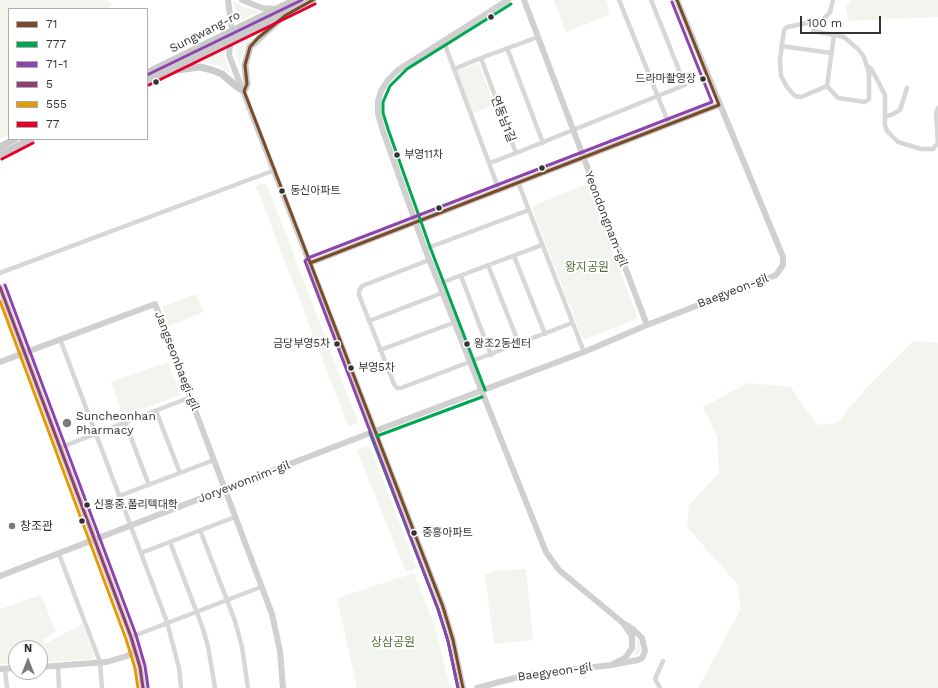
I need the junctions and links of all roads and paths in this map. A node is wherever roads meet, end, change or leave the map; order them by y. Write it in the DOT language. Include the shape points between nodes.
graph roads {
  1 [pos="228,0"];
  2 [pos="242,0"];
  3 [pos="295,0"];
  4 [pos="313,0"];
  5 [pos="508,0"];
  6 [pos="524,0"];
  7 [pos="619,0"];
  8 [pos="651,0"];
  9 [pos="677,0"];
  10 [pos="833,0"];
  11 [pos="278,9"];
  12 [pos="286,15"];
  13 [pos="232,31"];
  14 [pos="813,31"];
  15 [pos="834,35"];
  16 [pos="538,37"];
  17 [pos="232,41"];
  18 [pos="444,42"];
  19 [pos="782,46"];
  20 [pos="507,48"];
  21 [pos="832,53"];
  22 [pos="480,58"];
  23 [pos="866,65"];
  24 [pos="454,69"];
  25 [pos="168,71"];
  26 [pos="148,73"];
  27 [pos="148,81"];
  28 [pos="827,86"];
  29 [pos="907,88"];
  30 [pos="244,91"];
  31 [pos="658,97"];
  32 [pos="719,105"];
  33 [pos="938,108"];
  34 [pos="885,116"];
  35 [pos="669,124"];
  36 [pos="573,131"];
  37 [pos="14,140"];
  38 [pos="29,140"];
  39 [pos="543,143"];
  40 [pos="0,147"];
  41 [pos="516,153"];
  42 [pos="0,154"];
  43 [pos="583,157"];
  44 [pos="490,163"];
  45 [pos="275,170"];
  46 [pos="518,182"];
  47 [pos="499,190"];
  48 [pos="529,210"];
  49 [pos="415,222"];
  50 [pos="542,245"];
  51 [pos="425,249"];
  52 [pos="514,256"];
  53 [pos="429,260"];
  54 [pos="310,263"];
  55 [pos="488,265"];
  56 [pos="0,272"];
  57 [pos="461,276"];
  58 [pos="438,284"];
  59 [pos="0,287"];
  60 [pos="442,293"];
  61 [pos="369,321"];
  62 [pos="453,323"];
  63 [pos="572,323"];
  64 [pos="647,325"];
  65 [pos="545,334"];
  66 [pos="60,339"];
  67 [pos="519,344"];
  68 [pos="380,350"];
  69 [pos="584,352"];
  70 [pos="24,353"];
  71 [pos="491,355"];
  72 [pos="0,362"];
  73 [pos="470,362"];
  74 [pos="480,392"];
  75 [pos="191,397"];
  76 [pos="156,410"];
  77 [pos="125,422"];
  78 [pos="375,431"];
  79 [pos="95,433"];
  80 [pos="59,448"];
  81 [pos="214,460"];
  82 [pos="180,473"];
  83 [pos="149,485"];
  84 [pos="225,489"];
  85 [pos="119,496"];
  86 [pos="235,517"];
  87 [pos="130,526"];
  88 [pos="200,530"];
  89 [pos="95,540"];
  90 [pos="170,542"];
  91 [pos="140,553"];
  92 [pos="59,554"];
  93 [pos="0,576"];
  94 [pos="261,587"];
  95 [pos="228,600"];
  96 [pos="197,611"];
  97 [pos="167,623"];
  98 [pos="623,623"];
  99 [pos="131,637"];
  100 [pos="135,651"];
  101 [pos="663,661"];
  102 [pos="100,662"];
  103 [pos="611,664"];
  104 [pos="58,666"];
  105 [pos="48,667"];
  106 [pos="3,669"];
  107 [pos="7,688"];
  108 [pos="60,688"];
  109 [pos="102,688"];
  110 [pos="143,688"];
  111 [pos="181,688"];
  112 [pos="215,688"];
  113 [pos="248,688"];
  114 [pos="283,688"];
  115 [pos="463,688"];
  116 [pos="477,688"];
  117 [pos="660,688"];
  1 -- 13 [label="street"];
  2 -- 11 [label="street" via="262,8"];
  3 -- 11 [label="main road, Sungwang-ro"];
  4 -- 12 [label="main road, Sungwang-ro"];
  5 -- 18 [label="street"];
  6 -- 16 [label="street, Yeondongnam-gil"];
  7 -- 31 [label="street"];
  8 -- 31 [label="street, 연동남1길" via="685,85"];
  9 -- 32 [label="street, Baegyeon-gil"];
  10 -- 19 [label="street" via="830,12 823,20 787,27 784,30"];
  11 -- 13 [label="main road, Sungwang-ro"];
  12 -- 17 [label="main road, Sungwang-ro"];
  12 -- 30 [label="main road" via="250,47 245,65"];
  13 -- 17 [label="street"];
  13 -- 26 [label="main road, Sungwang-ro"];
  14 -- 15 [label="street"];
  15 -- 21 [label="street"];
  15 -- 23 [label="street" via="850,40 864,57"];
  16 -- 20 [label="street"];
  16 -- 36 [label="street, Yeondongnam-gil"];
  17 -- 25 [label="main road, Sungwang-ro"];
  17 -- 30 [label="street" via="229,55"];
  18 -- 24 [label="street"];
  18 -- 49 [label="street" via="398,70 386,83 379,96 378,110 383,132"];
  19 -- 21 [label="street"];
  19 -- 28 [label="street" via="781,76 795,96 801,97"];
  20 -- 22 [label="street"];
  20 -- 39 [label="street"];
  21 -- 28 [label="street"];
  22 -- 24 [label="street"];
  22 -- 41 [label="street, 연동남1길"];
  23 -- 28 [label="street" via="870,90 866,102 838,98"];
  23 -- 34 [label="street" via="872,70 885,95"];
  24 -- 44 [label="street"];
  25 -- 27 [label="main road, Sungwang-ro"];
  25 -- 30 [label="main road" via="200,66 222,74"];
  29 -- 34 [label="street" via="900,110"];
  30 -- 45 [label="street"];
  31 -- 35 [label="street"];
  31 -- 36 [label="street, 연동남1길"];
  32 -- 35 [label="street"];
  32 -- 64 [label="street, Baegyeon-gil" via="783,257 783,265 776,275"];
  33 -- 34 [label="street" via="938,143 932,150 898,142 887,131"];
  35 -- 43 [label="street"];
  36 -- 39 [label="street, 연동남1길"];
  36 -- 43 [label="street, Yeondongnam-gil"];
  37 -- 40 [label="main road"];
  38 -- 42 [label="main road"];
  39 -- 41 [label="street, 연동남1길"];
  41 -- 44 [label="street"];
  43 -- 46 [label="street"];
  43 -- 64 [label="street, Yeondongnam-gil"];
  44 -- 47 [label="street"];
  45 -- 54 [label="street"];
  45 -- 56 [label="street"];
  46 -- 47 [label="street"];
  46 -- 48 [label="street"];
  47 -- 49 [label="street"];
  48 -- 50 [label="street"];
  48 -- 51 [label="street"];
  49 -- 51 [label="street"];
  49 -- 54 [label="street"];
  50 -- 52 [label="street"];
  50 -- 63 [label="street"];
  51 -- 53 [label="street"];
  52 -- 55 [label="street"];
  52 -- 65 [label="street"];
  53 -- 58 [label="street"];
  53 -- 61 [label="street" via="360,288 358,295"];
  54 -- 78 [label="street"];
  55 -- 57 [label="street"];
  55 -- 67 [label="street"];
  57 -- 58 [label="street"];
  57 -- 71 [label="street"];
  58 -- 60 [label="street"];
  59 -- 70 [label="street"];
  60 -- 61 [label="street"];
  60 -- 62 [label="street"];
  61 -- 68 [label="street"];
  62 -- 68 [label="street"];
  62 -- 73 [label="street"];
  63 -- 65 [label="street"];
  63 -- 69 [label="street"];
  64 -- 69 [label="street, Baegyeon-gil"];
  65 -- 67 [label="street"];
  66 -- 70 [label="street, Jangseonbaegi-gil"];
  66 -- 75 [label="street, Jangseonbaegi-gil" via="155,304"];
  66 -- 79 [label="street"];
  67 -- 71 [label="street"];
  68 -- 73 [label="street" via="394,384 399,388"];
  69 -- 74 [label="street, Baegyeon-gil"];
  70 -- 72 [label="street, Jangseonbaegi-gil"];
  70 -- 80 [label="street"];
  71 -- 73 [label="street"];
  73 -- 74 [label="street"];
  74 -- 78 [label="street, Baegyeon-gil"];
  74 -- 98 [label="street, Baegyeon-gil" via="552,562 569,580"];
  75 -- 76 [label="street"];
  75 -- 81 [label="street, Jangseonbaegi-gil"];
  76 -- 77 [label="street"];
  76 -- 82 [label="street"];
  77 -- 79 [label="street"];
  77 -- 83 [label="street"];
  78 -- 84 [label="street, Joryewonnim-gil"];
  78 -- 115 [label="street" via="443,607 454,640"];
  79 -- 80 [label="street"];
  79 -- 85 [label="street"];
  80 -- 89 [label="street"];
  81 -- 82 [label="street"];
  81 -- 84 [label="street, Jangseonbaegi-gil"];
  82 -- 83 [label="street"];
  83 -- 85 [label="street"];
  84 -- 86 [label="street, Jangseonbaegi-gil"];
  84 -- 87 [label="street, Joryewonnim-gil"];
  85 -- 87 [label="street"];
  86 -- 88 [label="street"];
  86 -- 94 [label="street, Jangseonbaegi-gil"];
  87 -- 89 [label="street, Joryewonnim-gil"];
  87 -- 91 [label="street"];
  88 -- 90 [label="street"];
  88 -- 95 [label="street"];
  89 -- 92 [label="street, Joryewonnim-gil"];
  89 -- 99 [label="street"];
  90 -- 91 [label="street"];
  90 -- 96 [label="street"];
  91 -- 97 [label="street"];
  92 -- 93 [label="street, Joryewonnim-gil"];
  92 -- 102 [label="street"];
  94 -- 95 [label="street"];
  94 -- 114 [label="street, Jangseonbaegi-gil" via="277,633"];
  95 -- 96 [label="street"];
  95 -- 113 [label="street" via="242,647"];
  96 -- 97 [label="street"];
  96 -- 112 [label="street" via="208,646"];
  97 -- 99 [label="street"];
  97 -- 111 [label="street" via="179,668"];
  98 -- 103 [label="street, Baegyeon-gil" via="632,636 632,648 625,658"];
  98 -- 103 [label="street, Baegyeon-gil" via="642,638 644,654 638,660"];
  99 -- 100 [label="street"];
  100 -- 102 [label="street" via="127,656"];
  100 -- 110 [label="street"];
  101 -- 117 [label="street" via="655,679"];
  102 -- 104 [label="street"];
  102 -- 109 [label="street"];
  103 -- 116 [label="street, Baegyeon-gil" via="526,675"];
  104 -- 105 [label="street"];
  104 -- 108 [label="street"];
  106 -- 107 [label="street"];
}
